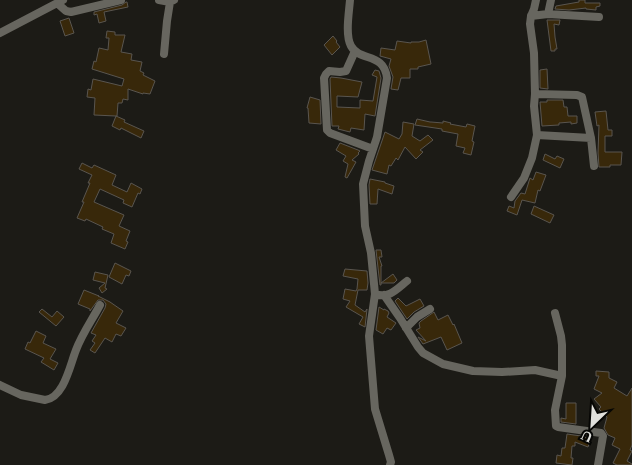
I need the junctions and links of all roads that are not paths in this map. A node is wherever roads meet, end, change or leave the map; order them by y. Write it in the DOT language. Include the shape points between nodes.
graph roads {
  1 [pos="120,0"];
  2 [pos="159,0"];
  3 [pos="350,0"];
  4 [pos="536,0"];
  5 [pos="551,0"];
  6 [pos="172,1"];
  7 [pos="60,2"];
  8 [pos="548,14"];
  9 [pos="531,16"];
  10 [pos="599,17"];
  11 [pos="0,33"];
  12 [pos="355,51"];
  13 [pos="164,54"];
  14 [pos="535,94"];
  15 [pos="537,135"];
  16 [pos="591,138"];
  17 [pos="373,149"];
  18 [pos="594,166"];
  19 [pos="511,197"];
  20 [pos="407,281"];
  21 [pos="375,294"];
  22 [pos="384,295"];
  23 [pos="100,306"];
  24 [pos="430,310"];
  25 [pos="555,313"];
  26 [pos="406,328"];
  27 [pos="562,376"];
  28 [pos="0,385"];
  29 [pos="390,465"];
  30 [pos="598,465"];
  1 -- 7 [label="street" via="71,12 66,11"];
  2 -- 6 [label="street"];
  3 -- 12 [label="street" via="348,39"];
  4 -- 9 [label="street"];
  5 -- 8 [label="street"];
  6 -- 13 [label="street"];
  7 -- 11 [label="street"];
  8 -- 9 [label="street"];
  8 -- 10 [label="street"];
  9 -- 14 [label="street"];
  12 -- 17 [label="street" via="377,61 386,70"];
  12 -- 17 [label="street" via="346,71 329,71 324,78 327,130"];
  14 -- 15 [label="street"];
  14 -- 16 [label="street" via="578,94 582,98"];
  15 -- 16 [label="street"];
  15 -- 19 [label="street" via="524,178"];
  16 -- 18 [label="street"];
  17 -- 21 [label="street" via="363,195"];
  20 -- 22 [label="street" via="394,292"];
  21 -- 22 [label="street"];
  21 -- 29 [label="street" via="370,354 375,409"];
  22 -- 26 [label="street"];
  23 -- 28 [label="street" via="76,350 64,383 54,396 44,400 21,395"];
  24 -- 26 [label="street"];
  25 -- 27 [label="street" via="562,346"];
  26 -- 27 [label="street" via="423,353 443,364 473,371 535,370"];
  27 -- 30 [label="street" via="556,426 601,433"];
}
